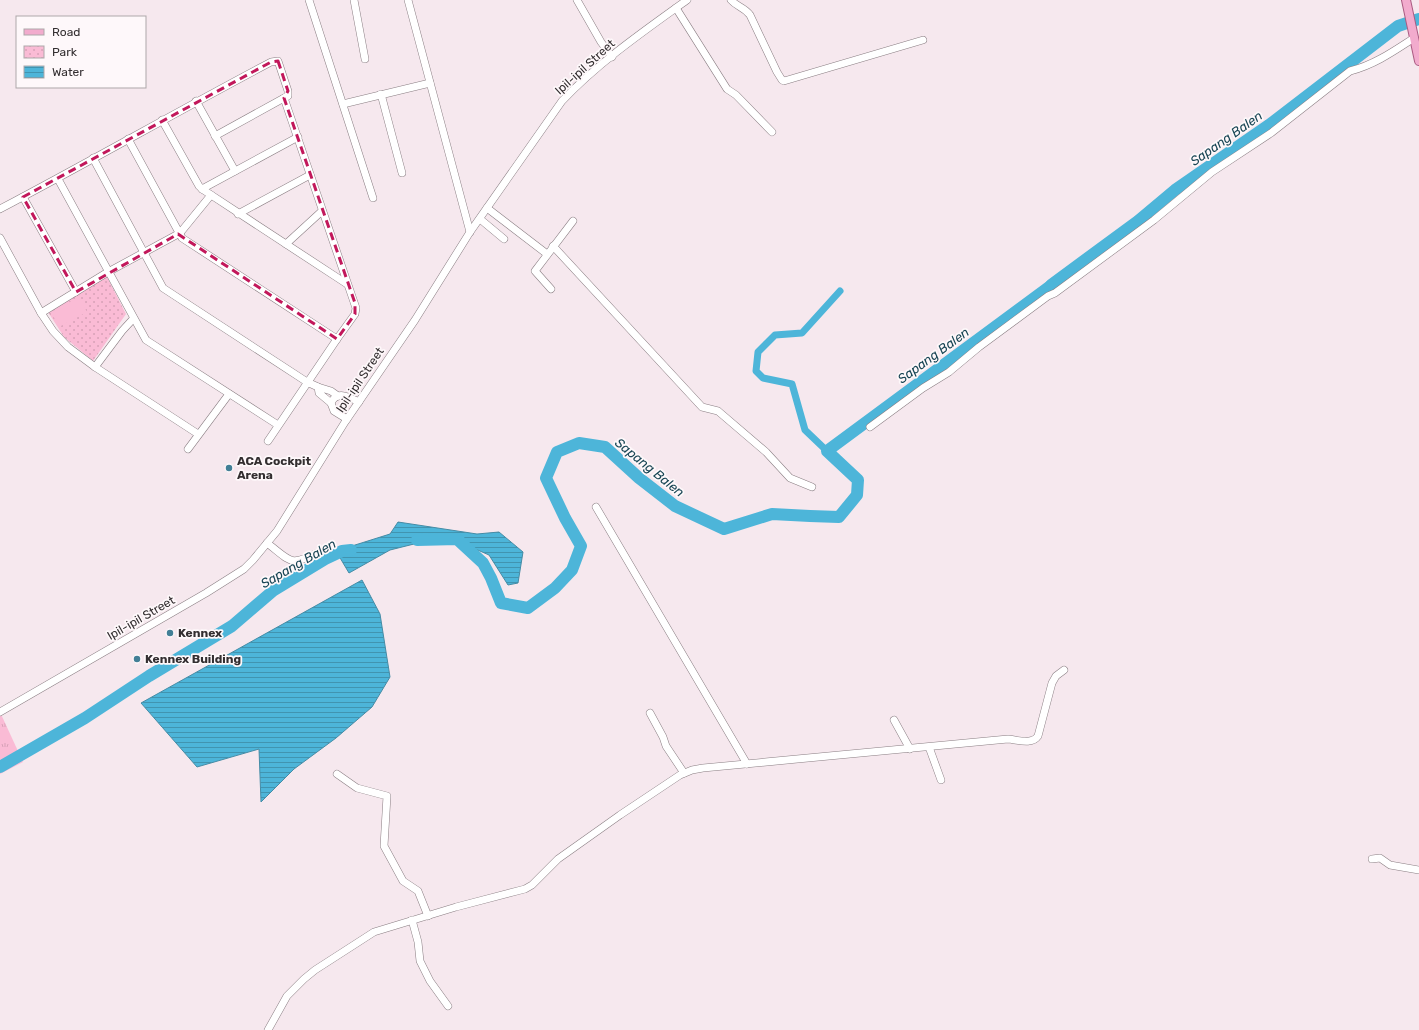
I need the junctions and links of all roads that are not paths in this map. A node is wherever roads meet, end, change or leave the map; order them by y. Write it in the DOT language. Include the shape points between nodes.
graph roads {
  1 [pos="309,0"];
  2 [pos="354,0"];
  3 [pos="408,0"];
  4 [pos="577,0"];
  5 [pos="687,0"];
  6 [pos="731,0"];
  7 [pos="1406,0"];
  8 [pos="676,8"];
  9 [pos="1413,34"];
  10 [pos="923,40"];
  11 [pos="612,57"];
  12 [pos="365,60"];
  13 [pos="1419,61"];
  14 [pos="430,83"];
  15 [pos="381,94"];
  16 [pos="284,98"];
  17 [pos="196,101"];
  18 [pos="343,104"];
  19 [pos="162,120"];
  20 [pos="772,132"];
  21 [pos="215,136"];
  22 [pos="298,137"];
  23 [pos="128,139"];
  24 [pos="93,158"];
  25 [pos="235,172"];
  26 [pos="402,173"];
  27 [pos="310,175"];
  28 [pos="58,179"];
  29 [pos="202,189"];
  30 [pos="211,195"];
  31 [pos="23,197"];
  32 [pos="373,198"];
  33 [pos="487,208"];
  34 [pos="0,209"];
  35 [pos="322,211"];
  36 [pos="238,214"];
  37 [pos="480,219"];
  38 [pos="573,221"];
  39 [pos="470,232"];
  40 [pos="180,233"];
  41 [pos="0,238"];
  42 [pos="504,239"];
  43 [pos="286,244"];
  44 [pos="553,246"];
  45 [pos="144,252"];
  46 [pos="547,254"];
  47 [pos="108,272"];
  48 [pos="347,284"];
  49 [pos="552,289"];
  50 [pos="76,292"];
  51 [pos="41,313"];
  52 [pos="133,319"];
  53 [pos="336,339"];
  54 [pos="95,367"];
  55 [pos="307,382"];
  56 [pos="318,387"];
  57 [pos="229,394"];
  58 [pos="338,396"];
  59 [pos="359,402"];
  60 [pos="331,403"];
  61 [pos="347,419"];
  62 [pos="278,426"];
  63 [pos="870,427"];
  64 [pos="198,434"];
  65 [pos="268,441"];
  66 [pos="188,449"];
  67 [pos="812,487"];
  68 [pos="596,507"];
  69 [pos="267,543"];
  70 [pos="317,553"];
  71 [pos="1064,670"];
  72 [pos="0,712"];
  73 [pos="650,713"];
  74 [pos="894,720"];
  75 [pos="929,747"];
  76 [pos="910,748"];
  77 [pos="747,764"];
  78 [pos="684,773"];
  79 [pos="337,774"];
  80 [pos="941,780"];
  81 [pos="1372,859"];
  82 [pos="1419,870"];
  83 [pos="428,916"];
  84 [pos="412,920"];
  85 [pos="448,1006"];
  86 [pos="268,1030"];
  1 -- 18 [label="street"];
  2 -- 12 [label="street"];
  3 -- 14 [label="street"];
  4 -- 11 [label="street" via="600,42"];
  5 -- 8 [label="street, Ipil-ipil Street"];
  6 -- 10 [label="street" via="746,9 750,15 784,81"];
  7 -- 9 [label="main road"];
  8 -- 11 [label="street, Ipil-ipil Street"];
  8 -- 20 [label="street" via="727,89 736,94"];
  9 -- 13 [label="main road"];
  9 -- 63 [label="street" via="1374,63 1350,72 1271,133 1212,172 1115,250"];
  11 -- 33 [label="street, Ipil-ipil Street" via="562,101"];
  14 -- 15 [label="street"];
  14 -- 39 [label="street"];
  15 -- 18 [label="street"];
  15 -- 26 [label="street"];
  16 -- 17 [label="street" via="288,96 288,91 279,63 275,61"];
  16 -- 21 [label="street"];
  16 -- 22 [label="street"];
  17 -- 19 [label="street"];
  17 -- 21 [label="street"];
  18 -- 32 [label="street"];
  19 -- 23 [label="street"];
  19 -- 29 [label="street"];
  21 -- 25 [label="street"];
  22 -- 25 [label="street"];
  22 -- 27 [label="street"];
  23 -- 24 [label="street"];
  23 -- 40 [label="street"];
  24 -- 28 [label="street"];
  24 -- 45 [label="street"];
  25 -- 29 [label="street"];
  27 -- 35 [label="street"];
  27 -- 36 [label="street"];
  28 -- 31 [label="street"];
  28 -- 47 [label="street"];
  29 -- 30 [label="street"];
  30 -- 36 [label="street"];
  30 -- 40 [label="street"];
  31 -- 34 [label="street"];
  31 -- 50 [label="street"];
  33 -- 37 [label="street, Ipil-ipil Street"];
  33 -- 46 [label="street"];
  35 -- 43 [label="street"];
  35 -- 48 [label="street"];
  36 -- 43 [label="street"];
  37 -- 39 [label="street, Ipil-ipil Street"];
  37 -- 42 [label="street"];
  38 -- 44 [label="street"];
  39 -- 59 [label="street, Ipil-ipil Street" via="415,320"];
  40 -- 45 [label="street"];
  40 -- 53 [label="street" via="186,240"];
  41 -- 51 [label="street"];
  43 -- 48 [label="street"];
  44 -- 46 [label="street"];
  44 -- 67 [label="street" via="702,407 718,411 766,452 790,478"];
  45 -- 47 [label="street"];
  45 -- 55 [label="street" via="163,288"];
  46 -- 49 [label="street" via="534,271"];
  47 -- 50 [label="street"];
  47 -- 52 [label="street"];
  48 -- 53 [label="street" via="356,308 355,314"];
  50 -- 51 [label="street"];
  51 -- 54 [label="street" via="68,347"];
  52 -- 54 [label="street"];
  52 -- 57 [label="street" via="146,340"];
  53 -- 55 [label="street"];
  54 -- 64 [label="street"];
  55 -- 56 [label="street"];
  55 -- 62 [label="street"];
  56 -- 58 [label="street"];
  56 -- 60 [label="street" via="319,393"];
  57 -- 62 [label="street"];
  57 -- 64 [label="street"];
  58 -- 59 [label="street" via="346,396"];
  58 -- 60 [label="street" via="333,398"];
  59 -- 61 [label="street, Ipil-ipil Street"];
  60 -- 61 [label="street" via="334,411"];
  61 -- 69 [label="street, Ipil-ipil Street"];
  62 -- 65 [label="street"];
  64 -- 66 [label="street"];
  68 -- 77 [label="street"];
  69 -- 70 [label="street" via="293,562"];
  69 -- 72 [label="street, Ipil-ipil Street" via="244,569 206,594"];
  71 -- 75 [label="street" via="1052,683 1036,740"];
  73 -- 78 [label="street" via="666,746"];
  74 -- 76 [label="street"];
  75 -- 76 [label="street"];
  75 -- 80 [label="street"];
  76 -- 77 [label="street"];
  77 -- 78 [label="street" via="703,768"];
  78 -- 83 [label="street" via="558,859 525,889"];
  79 -- 83 [label="street" via="357,788 387,796 384,846 403,881 418,891"];
  81 -- 82 [label="street" via="1380,858 1390,865"];
  83 -- 84 [label="street"];
  84 -- 85 [label="street" via="420,961 430,981"];
  84 -- 86 [label="street" via="374,932 315,970 293,988"];
}
